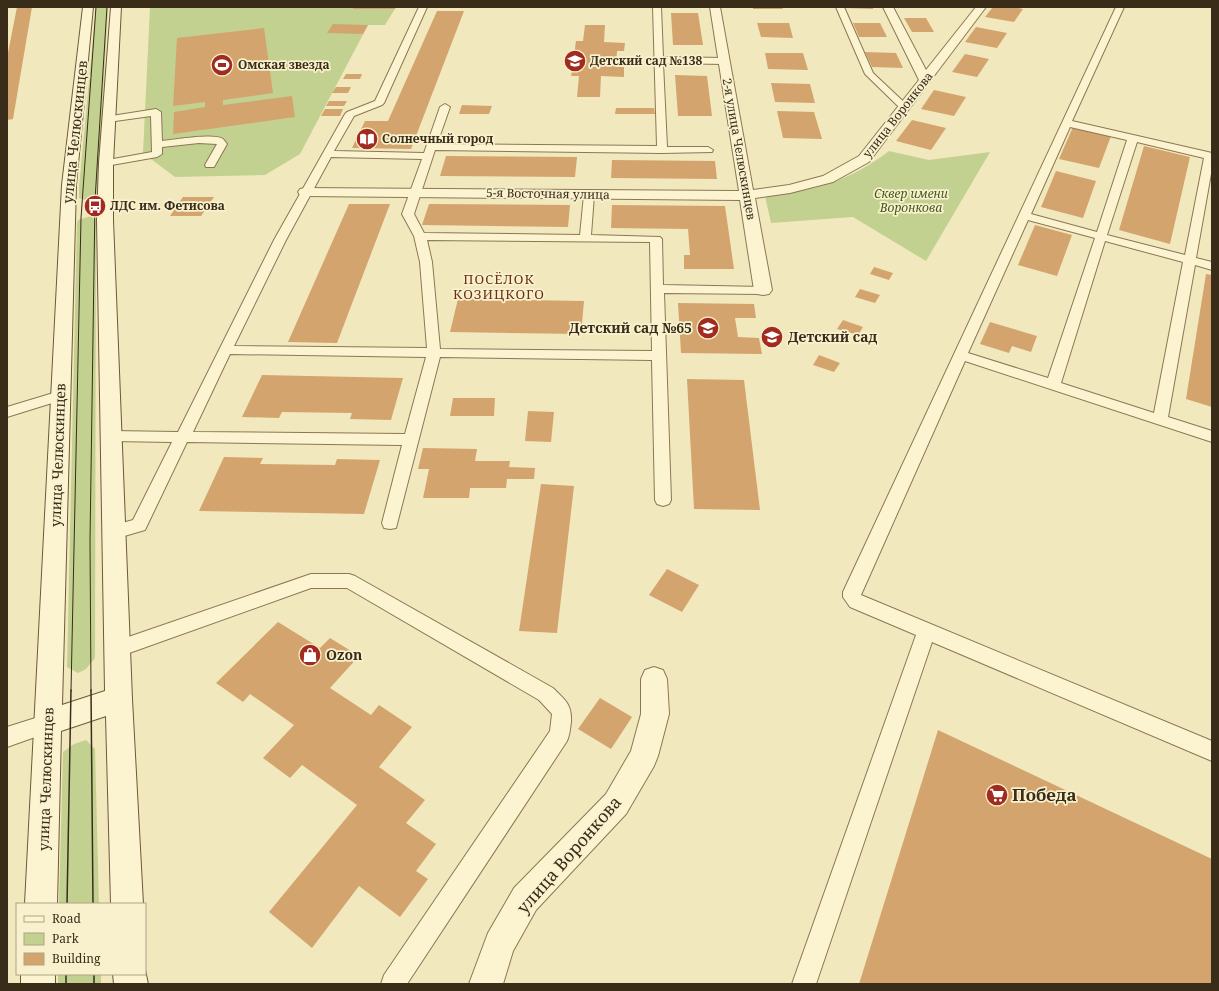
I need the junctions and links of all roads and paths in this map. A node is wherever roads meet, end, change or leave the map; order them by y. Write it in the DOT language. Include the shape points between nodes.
graph roads {
  1 [pos="88,7"];
  2 [pos="116,7"];
  3 [pos="423,7"];
  4 [pos="657,7"];
  5 [pos="715,7"];
  6 [pos="840,7"];
  7 [pos="888,7"];
  8 [pos="981,7"];
  9 [pos="1120,7"];
  10 [pos="659,60"];
  11 [pos="724,61"];
  12 [pos="925,80"];
  13 [pos="445,107"];
  14 [pos="904,107"];
  15 [pos="108,119"];
  16 [pos="1067,123"];
  17 [pos="1133,138"];
  18 [pos="157,145"];
  19 [pos="662,150"];
  20 [pos="708,150"];
  21 [pos="429,151"];
  22 [pos="327,154"];
  23 [pos="1211,156"];
  24 [pos="106,163"];
  25 [pos="210,166"];
  26 [pos="790,189"];
  27 [pos="305,192"];
  28 [pos="415,192"];
  29 [pos="589,195"];
  30 [pos="747,195"];
  31 [pos="1024,216"];
  32 [pos="420,236"];
  33 [pos="1101,237"];
  34 [pos="585,238"];
  35 [pos="1190,260"];
  36 [pos="1212,266"];
  37 [pos="658,289"];
  38 [pos="763,290"];
  39 [pos="225,350"];
  40 [pos="434,353"];
  41 [pos="960,355"];
  42 [pos="660,356"];
  43 [pos="1053,386"];
  44 [pos="60,396"];
  45 [pos="7,412"];
  46 [pos="1160,420"];
  47 [pos="112,436"];
  48 [pos="182,437"];
  49 [pos="1212,437"];
  50 [pos="411,440"];
  51 [pos="663,500"];
  52 [pos="390,523"];
  53 [pos="114,532"];
  54 [pos="927,631"];
  55 [pos="118,649"];
  56 [pos="654,678"];
  57 [pos="119,699"];
  58 [pos="48,723"];
  59 [pos="7,737"];
  60 [pos="1212,751"];
  61 [pos="41,903"];
  62 [pos="127,903"];
  63 [pos="394,984"];
  64 [pos="486,984"];
  65 [pos="804,984"];
  1 -- 44 [label="main road, улица Челюскинцев" via="69,185"];
  2 -- 15 [label="main road"];
  3 -- 22 [label="lane" via="379,103 350,114"];
  4 -- 10 [label="lane"];
  5 -- 11 [label="main road, 2-я улица Челюскинцев"];
  6 -- 14 [label="lane" via="869,74"];
  7 -- 12 [label="main road"];
  8 -- 12 [label="main road, улица Воронкова"];
  9 -- 16 [label="lane"];
  10 -- 11 [label="lane"];
  10 -- 19 [label="lane"];
  11 -- 30 [label="main road, 2-я улица Челюскинцев"];
  12 -- 14 [label="main road, улица Воронкова"];
  13 -- 21 [label="lane"];
  14 -- 26 [label="main road, улица Воронкова" via="864,159 828,179"];
  15 -- 18 [label="lane" via="156,112"];
  15 -- 24 [label="main road"];
  16 -- 17 [label="lane"];
  16 -- 31 [label="lane"];
  17 -- 23 [label="lane"];
  17 -- 33 [label="lane"];
  18 -- 24 [label="lane" via="157,154"];
  18 -- 25 [label="lane" via="199,140 219,141 222,144"];
  19 -- 20 [label="lane"];
  19 -- 21 [label="lane"];
  21 -- 22 [label="lane"];
  21 -- 28 [label="lane"];
  22 -- 27 [label="lane"];
  23 -- 35 [label="lane"];
  24 -- 47 [label="main road" via="105,220"];
  26 -- 30 [label="main road, 5-я Восточная улица"];
  27 -- 28 [label="main road, 5-я Восточная улица"];
  27 -- 39 [label="lane"];
  28 -- 29 [label="main road, 5-я Восточная улица"];
  28 -- 32 [label="lane" via="408,214"];
  29 -- 30 [label="main road, 5-я Восточная улица"];
  29 -- 34 [label="lane"];
  30 -- 38 [label="main road, 2-я улица Челюскинцев"];
  31 -- 33 [label="lane"];
  31 -- 41 [label="lane"];
  32 -- 34 [label="lane"];
  32 -- 40 [label="lane" via="426,262"];
  33 -- 35 [label="lane"];
  33 -- 43 [label="lane"];
  34 -- 37 [label="lane" via="656,239"];
  35 -- 36 [label="lane"];
  35 -- 46 [label="lane"];
  37 -- 38 [label="lane"];
  37 -- 42 [label="lane"];
  39 -- 40 [label="lane"];
  39 -- 48 [label="lane"];
  40 -- 42 [label="lane"];
  40 -- 50 [label="lane"];
  41 -- 43 [label="lane"];
  41 -- 54 [label="lane" via="852,592 856,602"];
  42 -- 51 [label="lane"];
  43 -- 46 [label="lane"];
  44 -- 45 [label="lane"];
  44 -- 58 [label="main road, улица Челюскинцев"];
  46 -- 49 [label="lane"];
  47 -- 48 [label="lane"];
  47 -- 53 [label="main road"];
  48 -- 50 [label="lane"];
  48 -- 53 [label="lane" via="139,525"];
  50 -- 52 [label="lane"];
  53 -- 55 [label="main road"];
  54 -- 60 [label="lane"];
  54 -- 65 [label="lane"];
  55 -- 57 [label="main road"];
  55 -- 63 [label="lane" via="311,581 349,581 546,694 562,710 560,734"];
  56 -- 64 [label="main road, улица Воронкова" via="655,714 644,756 616,804 526,899 499,944"];
  57 -- 58 [label="main road"];
  57 -- 62 [label="main road"];
  58 -- 59 [label="lane"];
  58 -- 61 [label="main road, улица Челюскинцев"];
}
